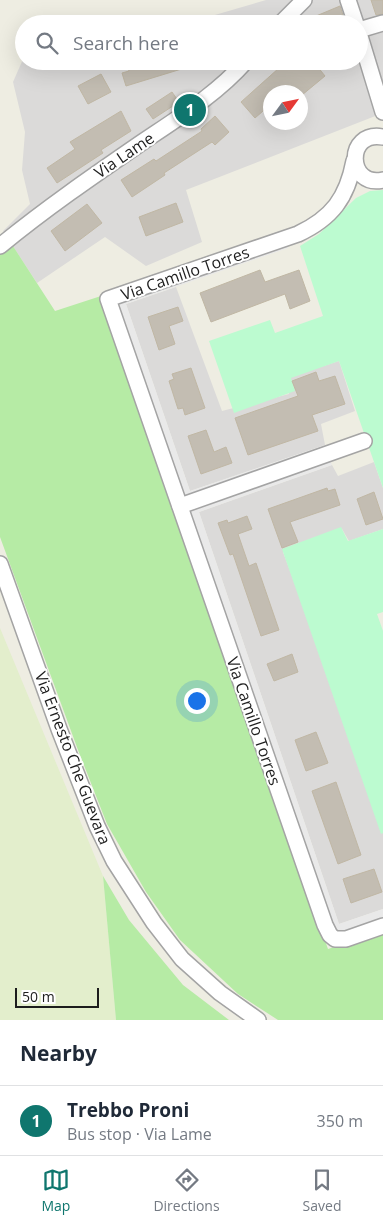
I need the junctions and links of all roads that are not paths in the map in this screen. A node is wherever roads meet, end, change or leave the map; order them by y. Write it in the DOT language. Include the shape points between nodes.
graph roads {
  1 [pos="304,0"];
  2 [pos="348,0"];
  3 [pos="289,15"];
  4 [pos="353,15"];
  5 [pos="383,23"];
  6 [pos="368,29"];
  7 [pos="368,60"];
  8 [pos="237,70"];
  9 [pos="382,103"];
  10 [pos="377,137"];
  11 [pos="354,161"];
  12 [pos="378,181"];
  13 [pos="344,195"];
  14 [pos="0,246"];
  15 [pos="364,441"];
  16 [pos="180,506"];
  17 [pos="0,564"];
  18 [pos="383,926"];
  19 [pos="258,1020"];
  1 -- 3 [label="street"];
  2 -- 4 [label="street"];
  5 -- 6 [label="street"];
  7 -- 9 [label="street"];
  8 -- 14 [label="street, Via Lame" via="190,110 87,180"];
  9 -- 10 [label="street"];
  10 -- 11 [label="street, Via Camillo Torres" via="366,139 357,148"];
  11 -- 12 [label="street" via="360,174"];
  11 -- 13 [label="street, Via Camillo Torres"];
  12 -- 13 [label="street, Via Camillo Torres"];
  13 -- 16 [label="street, Via Camillo Torres" via="315,226 298,234 108,300"];
  15 -- 16 [label="street"];
  16 -- 18 [label="street, Via Camillo Torres" via="330,935 335,940 346,939"];
  17 -- 19 [label="street, Via Ernesto Che Guevara" via="66,747 114,861 154,923 182,958 220,993"];
}
